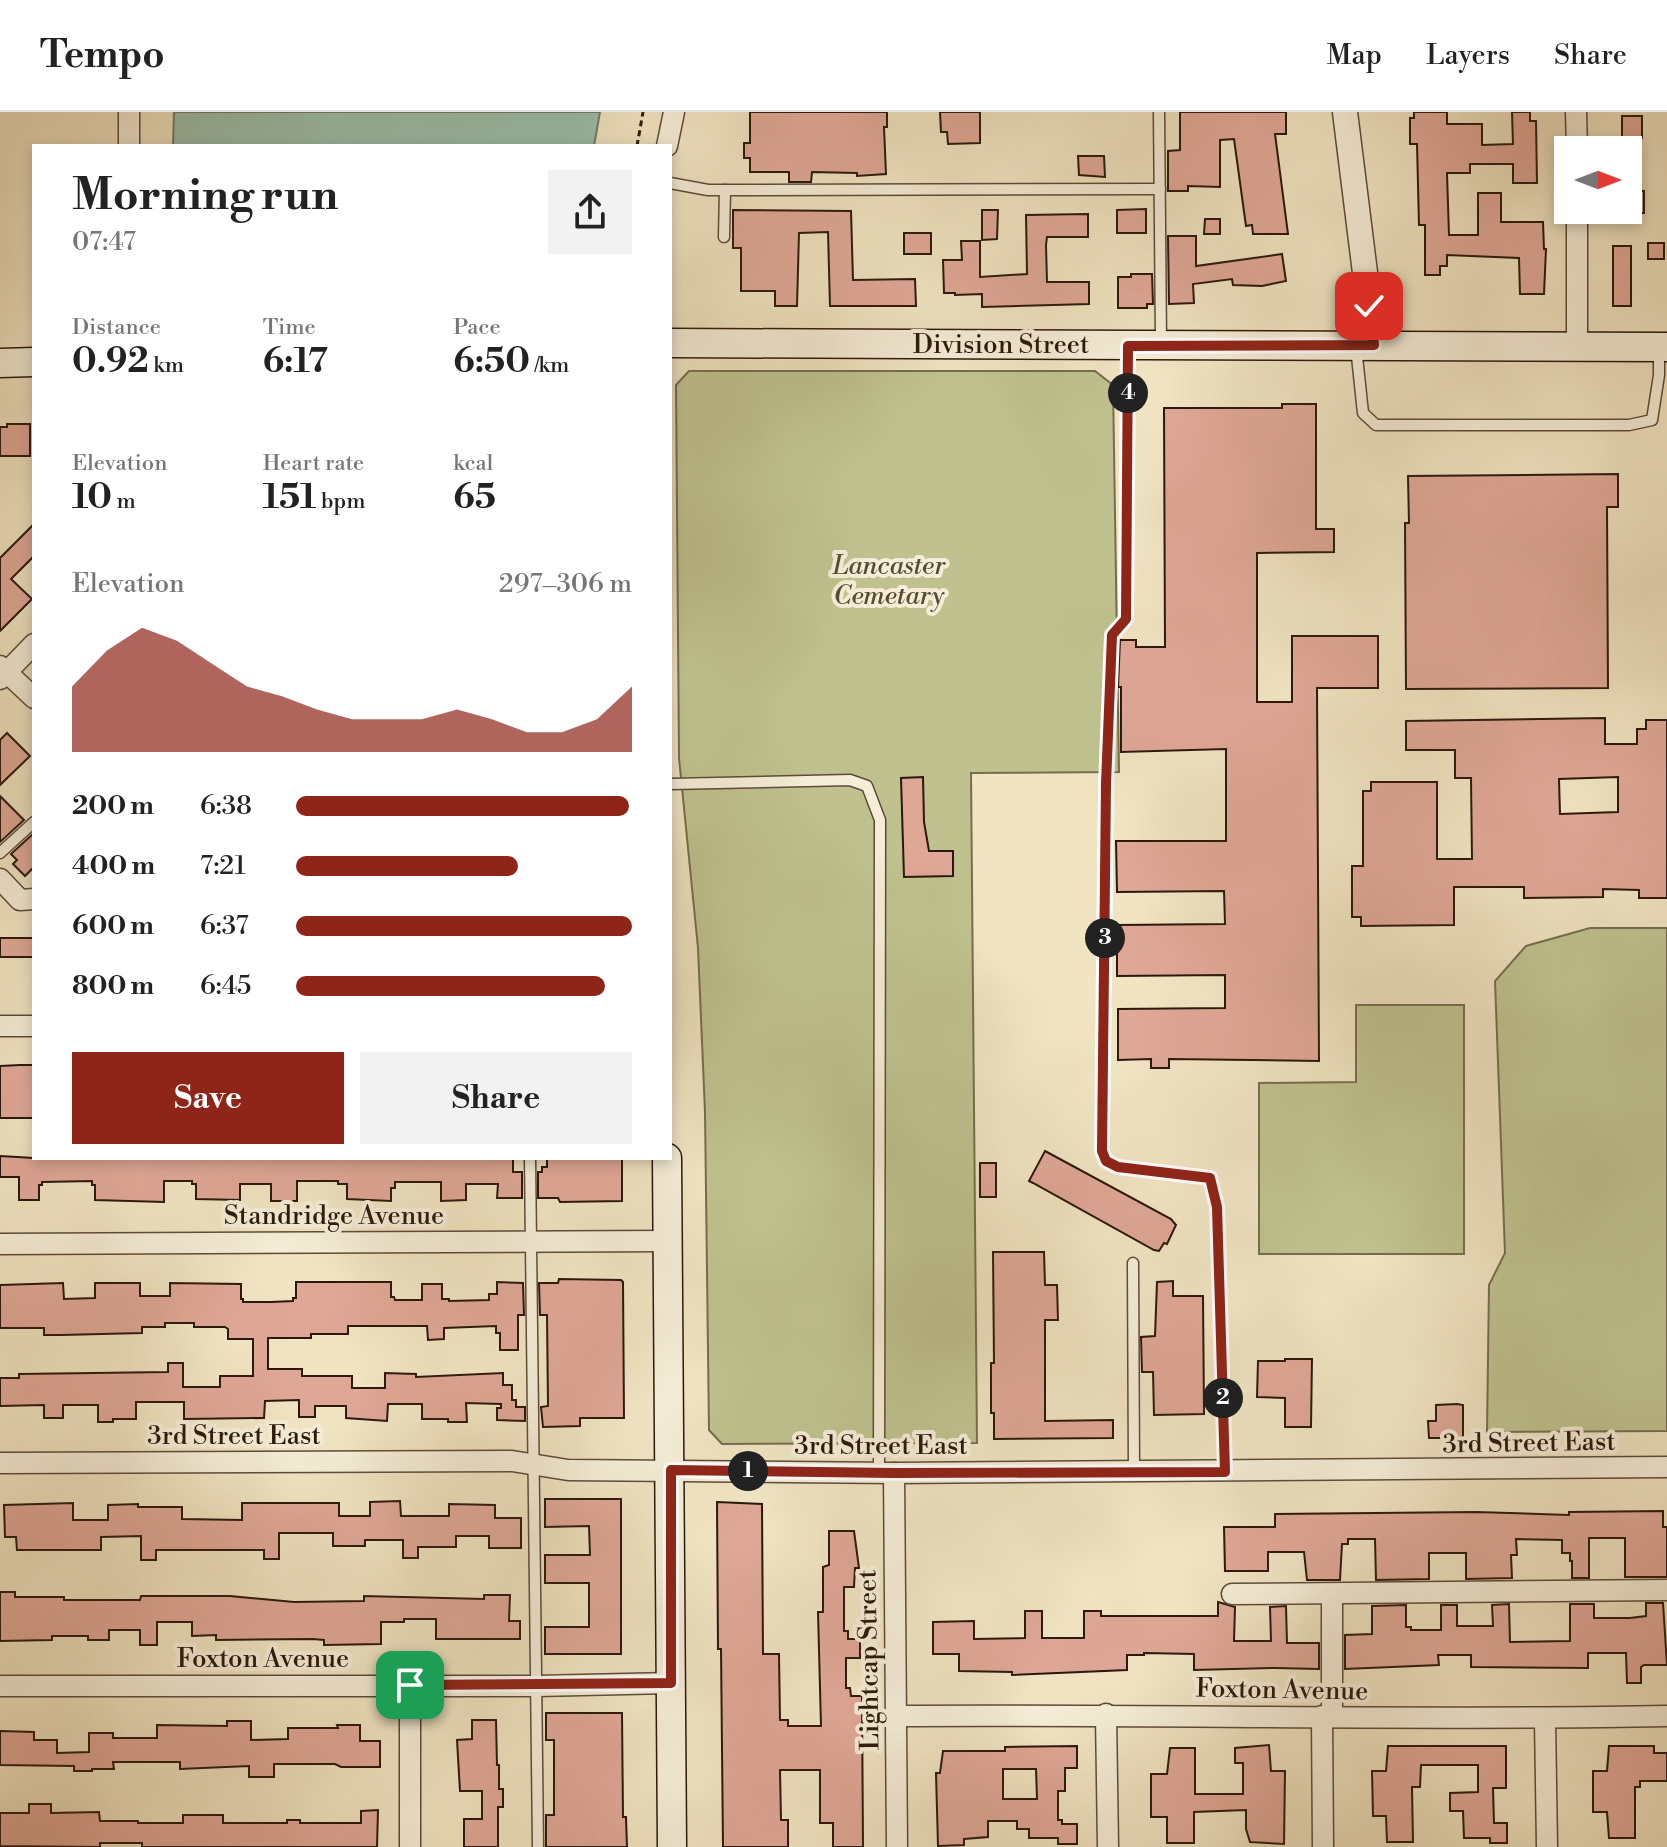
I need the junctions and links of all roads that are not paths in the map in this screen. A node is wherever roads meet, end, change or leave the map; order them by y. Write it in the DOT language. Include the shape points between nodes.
graph roads {
  1 [pos="129,112"];
  2 [pos="674,112"];
  3 [pos="1159,112"];
  4 [pos="1345,112"];
  5 [pos="1576,112"];
  6 [pos="1577,136"];
  7 [pos="129,144"];
  8 [pos="667,144"];
  9 [pos="672,183"];
  10 [pos="1160,189"];
  11 [pos="725,190"];
  12 [pos="1577,224"];
  13 [pos="724,237"];
  14 [pos="672,343"];
  15 [pos="1365,345"];
  16 [pos="1128,346"];
  17 [pos="1161,346"];
  18 [pos="1577,346"];
  19 [pos="1663,347"];
  20 [pos="32,362"];
  21 [pos="0,363"];
  22 [pos="32,646"];
  23 [pos="2,673"];
  24 [pos="32,696"];
  25 [pos="672,784"];
  26 [pos="32,824"];
  27 [pos="0,853"];
  28 [pos="0,879"];
  29 [pos="32,899"];
  30 [pos="0,1026"];
  31 [pos="32,1026"];
  32 [pos="530,1160"];
  33 [pos="667,1160"];
  34 [pos="530,1241"];
  35 [pos="668,1241"];
  36 [pos="0,1244"];
  37 [pos="1133,1263"];
  38 [pos="0,1463"];
  39 [pos="532,1465"];
  40 [pos="1667,1467"];
  41 [pos="671,1470"];
  42 [pos="1134,1472"];
  43 [pos="1225,1472"];
  44 [pos="886,1473"];
  45 [pos="1667,1590"];
  46 [pos="1232,1594"];
  47 [pos="1332,1594"];
  48 [pos="671,1683"];
  49 [pos="410,1685"];
  50 [pos="0,1686"];
  51 [pos="537,1686"];
  52 [pos="1106,1714"];
  53 [pos="896,1716"];
  54 [pos="1327,1716"];
  55 [pos="1667,1716"];
  56 [pos="1545,1719"];
  57 [pos="410,1847"];
  58 [pos="538,1847"];
  59 [pos="672,1847"];
  60 [pos="897,1847"];
  61 [pos="1108,1847"];
  62 [pos="1323,1847"];
  63 [pos="1547,1847"];
  1 -- 7 [label="street"];
  2 -- 8 [label="street"];
  3 -- 10 [label="lane"];
  4 -- 15 [label="street"];
  5 -- 6 [label="street"];
  9 -- 11 [label="lane"];
  10 -- 11 [label="lane"];
  10 -- 17 [label="lane"];
  11 -- 13 [label="lane"];
  12 -- 18 [label="street"];
  14 -- 16 [label="main road, Division Street"];
  15 -- 17 [label="main road, Division Street"];
  15 -- 18 [label="main road, Division Street"];
  15 -- 19 [label="lane" via="1363,413 1376,425 1629,425 1652,420"];
  16 -- 17 [label="main road, Division Street"];
  16 -- 43 [label="lane" via="1126,619 1112,635 1106,784 1102,1151 1106,1161 1118,1167 1210,1178 1217,1207"];
  18 -- 19 [label="main road, Division Street"];
  20 -- 21 [label="main road"];
  22 -- 23 [label="street"];
  23 -- 24 [label="street"];
  25 -- 44 [label="lane" via="850,780 867,786 874,799 880,820"];
  26 -- 27 [label="lane"];
  28 -- 29 [label="street" via="20,900"];
  30 -- 31 [label="street"];
  32 -- 34 [label="lane"];
  33 -- 35 [label="main road"];
  34 -- 35 [label="street, Standridge Avenue"];
  34 -- 36 [label="street, Standridge Avenue"];
  34 -- 39 [label="lane"];
  35 -- 41 [label="main road"];
  37 -- 42 [label="lane"];
  38 -- 39 [label="street, 3rd Street East"];
  39 -- 41 [label="street, 3rd Street East"];
  39 -- 51 [label="lane"];
  40 -- 43 [label="street, 3rd Street East"];
  41 -- 44 [label="street, 3rd Street East"];
  41 -- 48 [label="main road"];
  42 -- 43 [label="street, 3rd Street East"];
  42 -- 44 [label="street, 3rd Street East"];
  44 -- 53 [label="street, Lightcap Street"];
  45 -- 47 [label="street"];
  46 -- 47 [label="street"];
  47 -- 54 [label="street"];
  48 -- 51 [label="street, Foxton Avenue"];
  48 -- 59 [label="main road"];
  49 -- 50 [label="street, Foxton Avenue"];
  49 -- 51 [label="street, Foxton Avenue"];
  49 -- 57 [label="street"];
  51 -- 58 [label="lane"];
  52 -- 53 [label="street, Foxton Avenue"];
  52 -- 54 [label="street, Foxton Avenue"];
  52 -- 61 [label="street"];
  53 -- 60 [label="street, Lightcap Street"];
  54 -- 56 [label="street, Foxton Avenue"];
  54 -- 62 [label="street"];
  55 -- 56 [label="street, Foxton Avenue"];
  56 -- 63 [label="street"];
}
